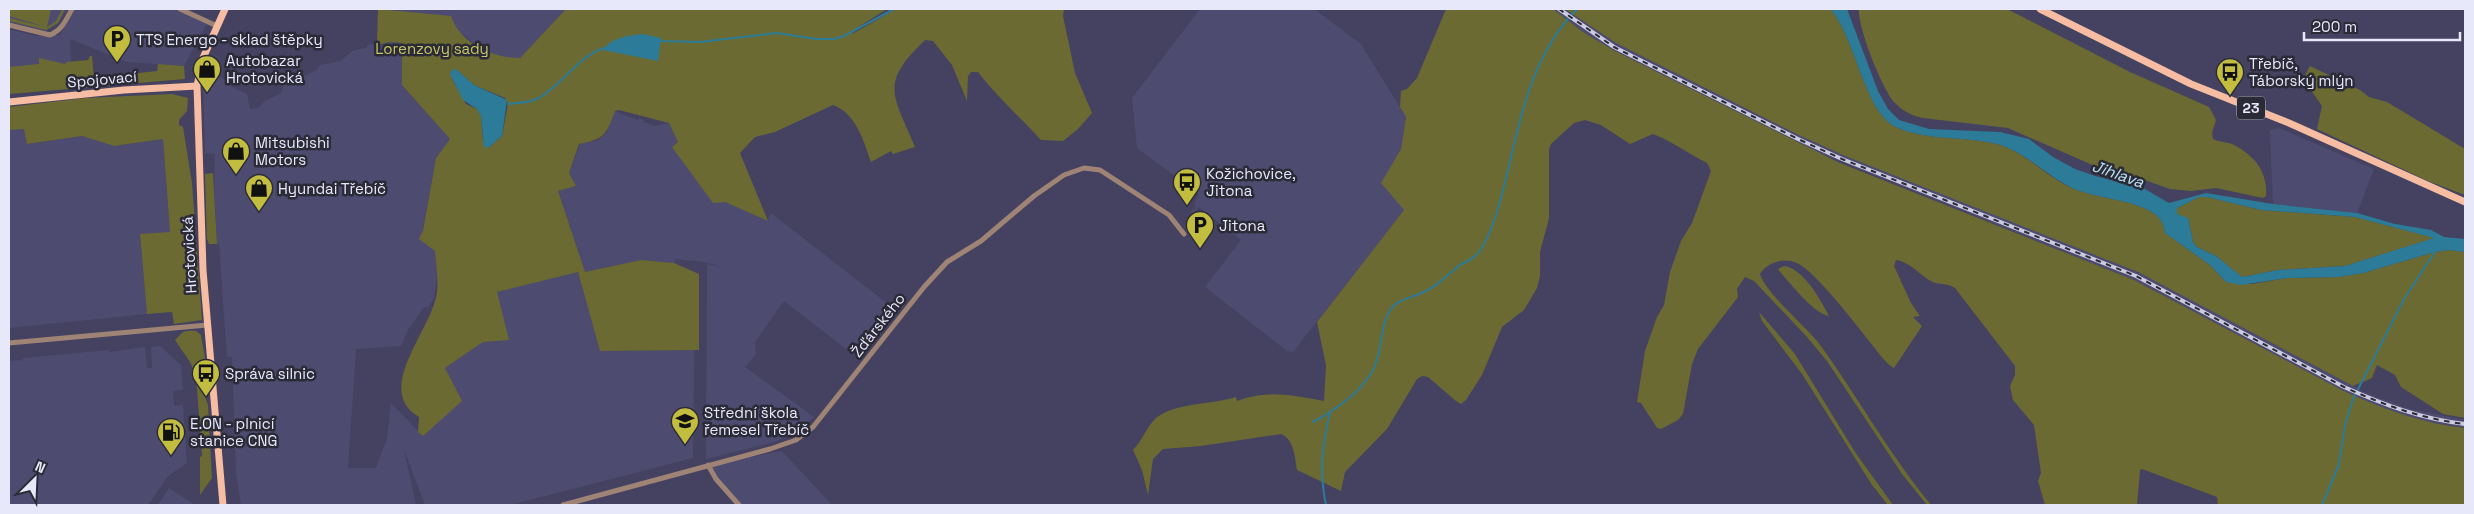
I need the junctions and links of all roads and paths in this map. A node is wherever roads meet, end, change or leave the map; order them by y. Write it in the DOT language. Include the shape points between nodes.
graph roads {
  1 [pos="72,9"];
  2 [pos="180,9"];
  3 [pos="225,9"];
  4 [pos="2040,9"];
  5 [pos="9,25"];
  6 [pos="217,26"];
  7 [pos="197,86"];
  8 [pos="9,102"];
  9 [pos="2465,202"];
  10 [pos="1184,234"];
  11 [pos="207,325"];
  12 [pos="9,343"];
  13 [pos="708,465"];
  14 [pos="223,505"];
  15 [pos="563,505"];
  16 [pos="739,505"];
  1 -- 5 [label="street" via="64,24 50,35"];
  2 -- 6 [label="street"];
  3 -- 6 [label="main road, Hrotovická"];
  4 -- 9 [label="main road, 23" via="2195,86 2289,123"];
  6 -- 7 [label="main road, Hrotovická" via="203,58"];
  7 -- 8 [label="main road, Spojovací"];
  7 -- 11 [label="main road, Hrotovická" via="198,171"];
  10 -- 13 [label="street, Žďárského" via="1169,215 1100,170 1084,168 1064,175 982,241 947,262 805,434 786,444"];
  11 -- 12 [label="street"];
  11 -- 14 [label="main road, Hrotovická"];
  13 -- 15 [label="street, Žďárského"];
  13 -- 16 [label="street"];
}
